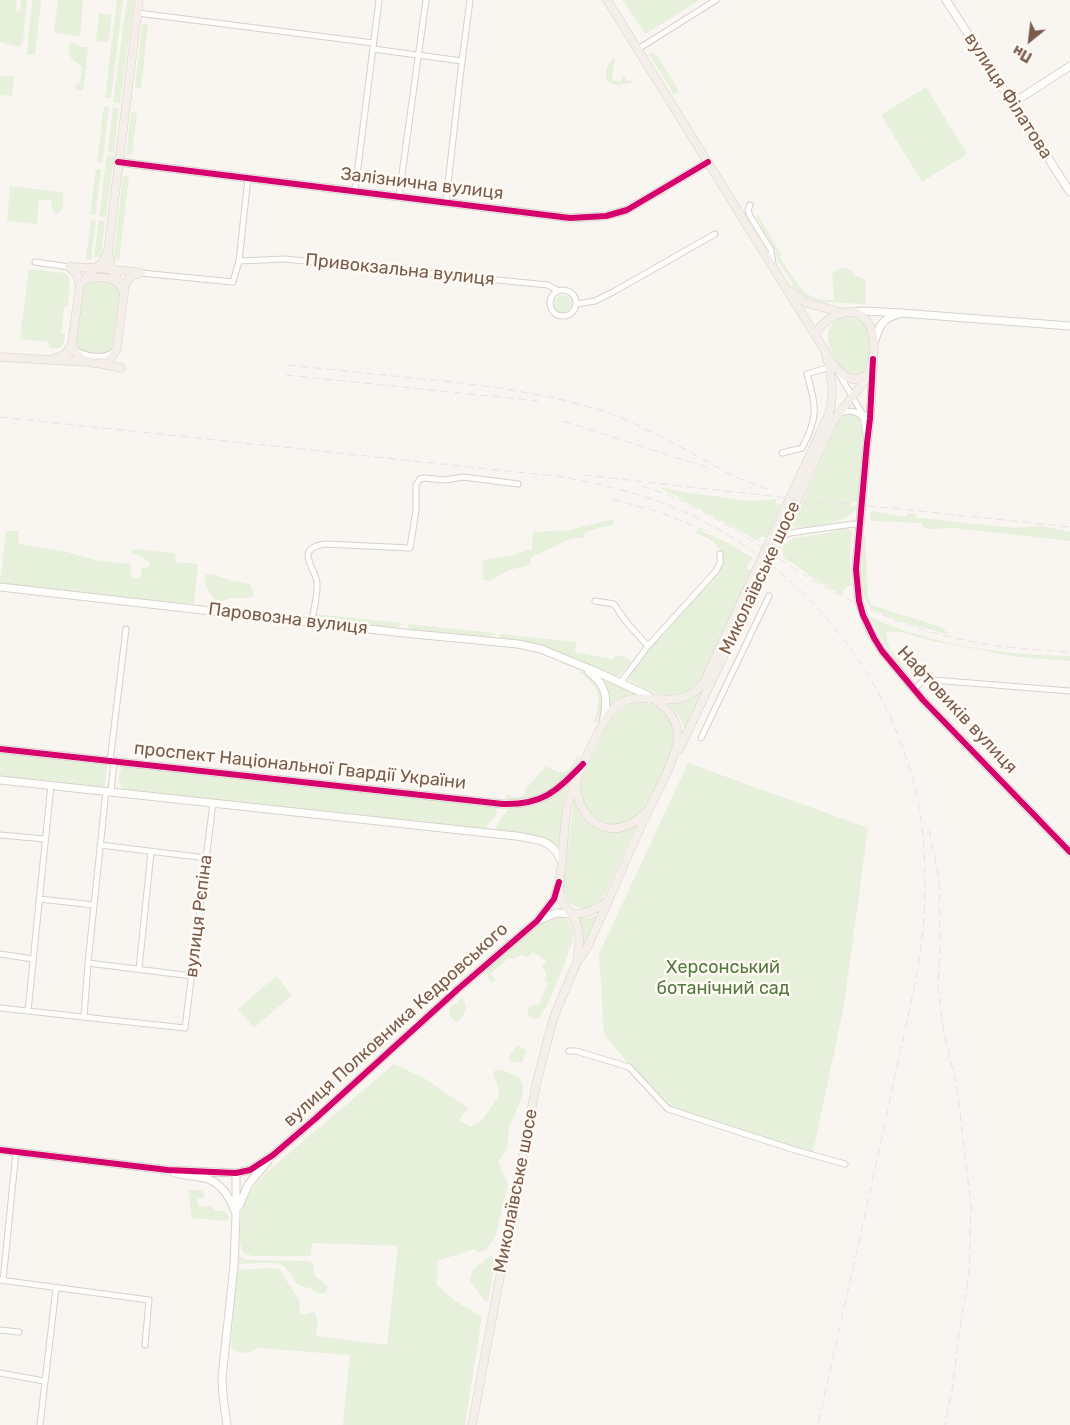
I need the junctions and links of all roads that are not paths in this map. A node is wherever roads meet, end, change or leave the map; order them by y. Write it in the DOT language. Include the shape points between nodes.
graph roads {
  1 [pos="139,0"];
  2 [pos="379,0"];
  3 [pos="426,0"];
  4 [pos="470,0"];
  5 [pos="607,0"];
  6 [pos="716,0"];
  7 [pos="946,0"];
  8 [pos="138,13"];
  9 [pos="373,43"];
  10 [pos="373,49"];
  11 [pos="638,49"];
  12 [pos="419,55"];
  13 [pos="462,61"];
  14 [pos="1070,66"];
  15 [pos="1013,103"];
  16 [pos="118,162"];
  17 [pos="708,162"];
  18 [pos="248,178"];
  19 [pos="355,191"];
  20 [pos="1070,192"];
  21 [pos="399,196"];
  22 [pos="446,202"];
  23 [pos="750,205"];
  24 [pos="715,234"];
  25 [pos="108,251"];
  26 [pos="239,261"];
  27 [pos="35,262"];
  28 [pos="69,266"];
  29 [pos="774,267"];
  30 [pos="96,268"];
  31 [pos="112,270"];
  32 [pos="141,273"];
  33 [pos="81,283"];
  34 [pos="784,284"];
  35 [pos="122,287"];
  36 [pos="558,291"];
  37 [pos="576,304"];
  38 [pos="841,312"];
  39 [pos="853,312"];
  40 [pos="901,313"];
  41 [pos="1070,326"];
  42 [pos="815,334"];
  43 [pos="72,343"];
  44 [pos="874,344"];
  45 [pos="117,348"];
  46 [pos="0,357"];
  47 [pos="873,359"];
  48 [pos="52,360"];
  49 [pos="94,363"];
  50 [pos="832,367"];
  51 [pos="868,374"];
  52 [pos="853,395"];
  53 [pos="837,415"];
  54 [pos="867,419"];
  55 [pos="782,453"];
  56 [pos="518,484"];
  57 [pos="859,525"];
  58 [pos="779,538"];
  59 [pos="720,554"];
  60 [pos="0,588"];
  61 [pos="769,596"];
  62 [pos="595,601"];
  63 [pos="312,622"];
  64 [pos="126,629"];
  65 [pos="648,646"];
  66 [pos="573,663"];
  67 [pos="621,683"];
  68 [pos="914,689"];
  69 [pos="1070,691"];
  70 [pos="655,700"];
  71 [pos="603,723"];
  72 [pos="701,738"];
  73 [pos="0,749"];
  74 [pos="112,761"];
  75 [pos="583,764"];
  76 [pos="0,780"];
  77 [pos="576,780"];
  78 [pos="51,785"];
  79 [pos="661,786"];
  80 [pos="109,791"];
  81 [pos="212,803"];
  82 [pos="649,810"];
  83 [pos="0,835"];
  84 [pos="45,839"];
  85 [pos="100,845"];
  86 [pos="151,852"];
  87 [pos="1070,852"];
  88 [pos="206,858"];
  89 [pos="562,864"];
  90 [pos="560,882"];
  91 [pos="39,900"];
  92 [pos="609,900"];
  93 [pos="94,905"];
  94 [pos="571,914"];
  95 [pos="537,921"];
  96 [pos="0,954"];
  97 [pos="33,959"];
  98 [pos="577,962"];
  99 [pos="88,963"];
  100 [pos="140,969"];
  101 [pos="192,976"];
  102 [pos="0,1008"];
  103 [pos="28,1011"];
  104 [pos="84,1017"];
  105 [pos="569,1051"];
  106 [pos="0,1150"];
  107 [pos="16,1152"];
  108 [pos="273,1155"];
  109 [pos="845,1164"];
  110 [pos="168,1170"];
  111 [pos="236,1174"];
  112 [pos="236,1216"];
  113 [pos="2,1280"];
  114 [pos="56,1288"];
  115 [pos="0,1330"];
  116 [pos="19,1332"];
  117 [pos="145,1345"];
  118 [pos="0,1373"];
  119 [pos="44,1381"];
  120 [pos="40,1425"];
  121 [pos="228,1425"];
  122 [pos="472,1425"];
  1 -- 8 [label="main road"];
  2 -- 9 [label="street"];
  3 -- 12 [label="street"];
  4 -- 13 [label="street"];
  5 -- 11 [label="main road"];
  6 -- 11 [label="street"];
  7 -- 15 [label="street, вулиця Філатова"];
  8 -- 9 [label="street"];
  8 -- 16 [label="main road"];
  9 -- 10 [label="street"];
  10 -- 12 [label="street"];
  10 -- 19 [label="street"];
  11 -- 17 [label="main road"];
  12 -- 13 [label="street"];
  12 -- 21 [label="street"];
  13 -- 22 [label="street"];
  14 -- 15 [label="street"];
  15 -- 20 [label="street, вулиця Філатова"];
  16 -- 18 [label="street, Залізнична вулиця"];
  16 -- 25 [label="main road"];
  17 -- 22 [label="street, Залізнична вулиця" via="636,206 606,216 570,218"];
  17 -- 29 [label="main road"];
  18 -- 19 [label="street, Залізнична вулиця"];
  18 -- 26 [label="street"];
  19 -- 21 [label="street, Залізнична вулиця"];
  21 -- 22 [label="street, Залізнична вулиця"];
  23 -- 29 [label="street" via="750,216 771,250"];
  24 -- 37 [label="street" via="613,292 595,301"];
  25 -- 30 [label="main road"];
  25 -- 31 [label="main road"];
  26 -- 32 [label="street" via="233,282"];
  26 -- 36 [label="street, Привокзальна вулиця" via="285,259 548,285"];
  27 -- 28 [label="street"];
  28 -- 30 [label="main road"];
  28 -- 33 [label="main road"];
  29 -- 34 [label="main road"];
  30 -- 31 [label="main road"];
  30 -- 33 [label="main road"];
  31 -- 32 [label="main road"];
  31 -- 35 [label="main road"];
  32 -- 35 [label="main road" via="131,276"];
  33 -- 35 [label="main road" via="94,277 112,280"];
  33 -- 43 [label="main road"];
  34 -- 38 [label="main road" via="806,303"];
  34 -- 42 [label="main road"];
  35 -- 45 [label="main road"];
  36 -- 37 [label="street" via="567,290 574,296"];
  36 -- 37 [label="street" via="550,300 554,313 566,316 573,312"];
  38 -- 39 [label="main road"];
  38 -- 42 [label="main road" via="818,327"];
  39 -- 40 [label="street"];
  39 -- 44 [label="main road" via="870,325"];
  40 -- 41 [label="street"];
  40 -- 44 [label="street" via="883,321"];
  42 -- 50 [label="main road, Миколаївське шосе"];
  43 -- 45 [label="street" via="80,353 100,356 111,354"];
  43 -- 48 [label="main road" via="63,356"];
  43 -- 49 [label="main road" via="76,355"];
  44 -- 47 [label="main road"];
  45 -- 49 [label="main road" via="107,361"];
  45 -- 49 [label="main road" via="122,368"];
  46 -- 48 [label="main road"];
  47 -- 51 [label="main road"];
  47 -- 54 [label="street, Нафтовиків вулиця"];
  48 -- 49 [label="main road"];
  50 -- 51 [label="main road" via="852,379"];
  50 -- 52 [label="street"];
  50 -- 55 [label="street" via="807,374 814,423 802,448"];
  50 -- 70 [label="main road, Миколаївське шосе" via="829,414 709,674 701,687 690,695"];
  51 -- 52 [label="main road, Миколаївське шосе"];
  52 -- 53 [label="main road, Миколаївське шосе"];
  52 -- 54 [label="street"];
  53 -- 54 [label="street" via="855,412"];
  53 -- 58 [label="main road, Миколаївське шосе"];
  54 -- 57 [label="street, Нафтовиків вулиця"];
  56 -- 63 [label="street" via="463,478 420,479 416,485 410,548 325,544 314,547 308,558 317,582"];
  57 -- 58 [label="street" via="790,533"];
  57 -- 68 [label="street, Нафтовиків вулиця" via="856,569 863,615 882,651"];
  58 -- 79 [label="main road, Миколаївське шосе"];
  59 -- 65 [label="street" via="719,568"];
  60 -- 63 [label="street, Паровозна вулиця"];
  61 -- 72 [label="street"];
  62 -- 65 [label="street" via="614,604"];
  63 -- 66 [label="street, Паровозна вулиця" via="518,644 541,649"];
  64 -- 74 [label="street"];
  65 -- 67 [label="street"];
  66 -- 67 [label="street, Паровозна вулиця"];
  66 -- 71 [label="street, Паровозна вулиця" via="596,677 602,685 606,702"];
  67 -- 70 [label="street, Паровозна вулиця"];
  68 -- 69 [label="street" via="928,680"];
  68 -- 87 [label="street, Нафтовиків вулиця"];
  70 -- 71 [label="main road" via="635,698 620,703"];
  70 -- 79 [label="main road" via="675,721 678,735 675,752"];
  71 -- 75 [label="main road"];
  73 -- 74 [label="street, проспект Національної Гвардії України"];
  74 -- 75 [label="street, проспект Національної Гвардії України" via="503,804 537,801 556,790"];
  74 -- 80 [label="street"];
  75 -- 77 [label="main road"];
  76 -- 78 [label="street"];
  77 -- 82 [label="main road" via="582,809 599,824 609,828 622,827 635,822"];
  77 -- 89 [label="main road, Миколаївське шосе" via="568,806"];
  78 -- 80 [label="street"];
  78 -- 84 [label="street"];
  79 -- 82 [label="main road"];
  80 -- 81 [label="street"];
  80 -- 85 [label="street"];
  81 -- 88 [label="street, вулиця Рєпіна"];
  81 -- 89 [label="street" via="527,838 546,842 557,852"];
  82 -- 92 [label="main road, Миколаївське шосе"];
  83 -- 84 [label="street"];
  84 -- 91 [label="street"];
  85 -- 86 [label="street"];
  85 -- 93 [label="street"];
  86 -- 88 [label="street"];
  86 -- 100 [label="street"];
  88 -- 101 [label="street, вулиця Рєпіна"];
  89 -- 90 [label="main road, Миколаївське шосе"];
  90 -- 94 [label="main road, Миколаївське шосе" via="562,901"];
  90 -- 95 [label="street, вулиця Полковника Кедровського" via="554,899"];
  91 -- 93 [label="street"];
  91 -- 97 [label="street"];
  92 -- 94 [label="main road" via="589,912"];
  92 -- 98 [label="main road, Миколаївське шосе"];
  93 -- 99 [label="street"];
  94 -- 95 [label="street, вулиця Полковника Кедровського" via="556,913"];
  94 -- 98 [label="main road, Миколаївське шосе" via="580,935"];
  95 -- 108 [label="street, вулиця Полковника Кедровського"];
  96 -- 97 [label="street"];
  97 -- 103 [label="street"];
  98 -- 122 [label="main road, Миколаївське шосе" via="552,1023 536,1085"];
  99 -- 100 [label="street"];
  99 -- 104 [label="street"];
  100 -- 101 [label="street"];
  101 -- 104 [label="street, вулиця Рєпіна" via="185,1028"];
  102 -- 103 [label="street"];
  103 -- 104 [label="street"];
  105 -- 109 [label="street" via="629,1067 668,1109"];
  106 -- 107 [label="street"];
  107 -- 110 [label="street"];
  107 -- 113 [label="street"];
  108 -- 111 [label="street, вулиця Полковника Кедровського" via="250,1170"];
  108 -- 112 [label="street, вулиця Полковника Кедровського" via="248,1185"];
  110 -- 111 [label="street"];
  110 -- 112 [label="street, вулиця Полковника Кедровського" via="207,1179 220,1186"];
  111 -- 112 [label="street, вулиця Полковника Кедровського"];
  112 -- 121 [label="street, вулиця Полковника Кедровського" via="222,1377"];
  113 -- 114 [label="street"];
  114 -- 117 [label="street" via="149,1300"];
  114 -- 119 [label="street"];
  115 -- 116 [label="street"];
  118 -- 119 [label="street"];
  119 -- 120 [label="street"];
}
